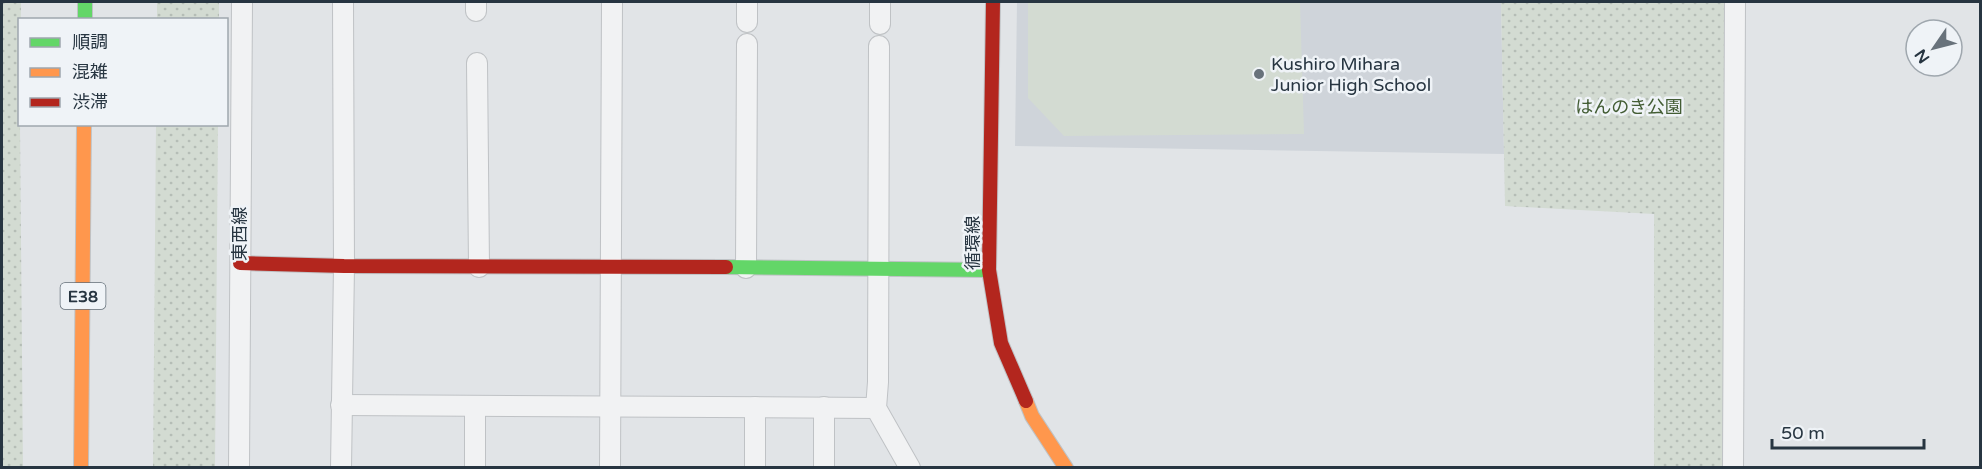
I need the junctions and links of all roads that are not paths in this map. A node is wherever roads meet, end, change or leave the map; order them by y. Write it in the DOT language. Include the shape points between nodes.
graph roads {
  1 [pos="85,2"];
  2 [pos="242,2"];
  3 [pos="343,2"];
  4 [pos="612,2"];
  5 [pos="747,2"];
  6 [pos="880,2"];
  7 [pos="993,2"];
  8 [pos="1735,2"];
  9 [pos="85,18"];
  10 [pos="747,22"];
  11 [pos="880,24"];
  12 [pos="747,44"];
  13 [pos="879,46"];
  14 [pos="477,63"];
  15 [pos="84,126"];
  16 [pos="69,231"];
  17 [pos="240,262"];
  18 [pos="344,266"];
  19 [pos="610,266"];
  20 [pos="479,267"];
  21 [pos="746,268"];
  22 [pos="878,268"];
  23 [pos="989,270"];
  24 [pos="341,405"];
  25 [pos="475,407"];
  26 [pos="610,407"];
  27 [pos="755,407"];
  28 [pos="824,407"];
  29 [pos="876,408"];
  30 [pos="68,468"];
  31 [pos="81,468"];
  32 [pos="238,468"];
  33 [pos="341,468"];
  34 [pos="475,468"];
  35 [pos="610,468"];
  36 [pos="755,468"];
  37 [pos="824,468"];
  38 [pos="910,468"];
  39 [pos="1066,468"];
  40 [pos="1733,468"];
  1 -- 9 [label="main road"];
  2 -- 17 [label="street, 東西線"];
  3 -- 18 [label="street"];
  4 -- 19 [label="street"];
  5 -- 10 [label="street"];
  6 -- 11 [label="street"];
  7 -- 23 [label="main road, 循環線"];
  8 -- 40 [label="street"];
  12 -- 21 [label="street"];
  13 -- 22 [label="street"];
  14 -- 20 [label="street"];
  15 -- 31 [label="main road, E38"];
  16 -- 30 [label="main road, E38"];
  17 -- 18 [label="main road"];
  17 -- 32 [label="street, 東西線"];
  18 -- 20 [label="main road"];
  18 -- 24 [label="street"];
  19 -- 20 [label="main road"];
  19 -- 21 [label="main road"];
  19 -- 26 [label="street"];
  21 -- 22 [label="main road"];
  22 -- 23 [label="main road"];
  22 -- 29 [label="street"];
  23 -- 39 [label="main road, 循環線" via="1001,343 1032,416"];
  24 -- 25 [label="street"];
  24 -- 33 [label="street"];
  25 -- 26 [label="street"];
  25 -- 34 [label="street"];
  26 -- 27 [label="street"];
  26 -- 35 [label="street"];
  27 -- 28 [label="street"];
  27 -- 36 [label="street"];
  28 -- 29 [label="street"];
  28 -- 37 [label="street"];
  29 -- 38 [label="street"];
}
